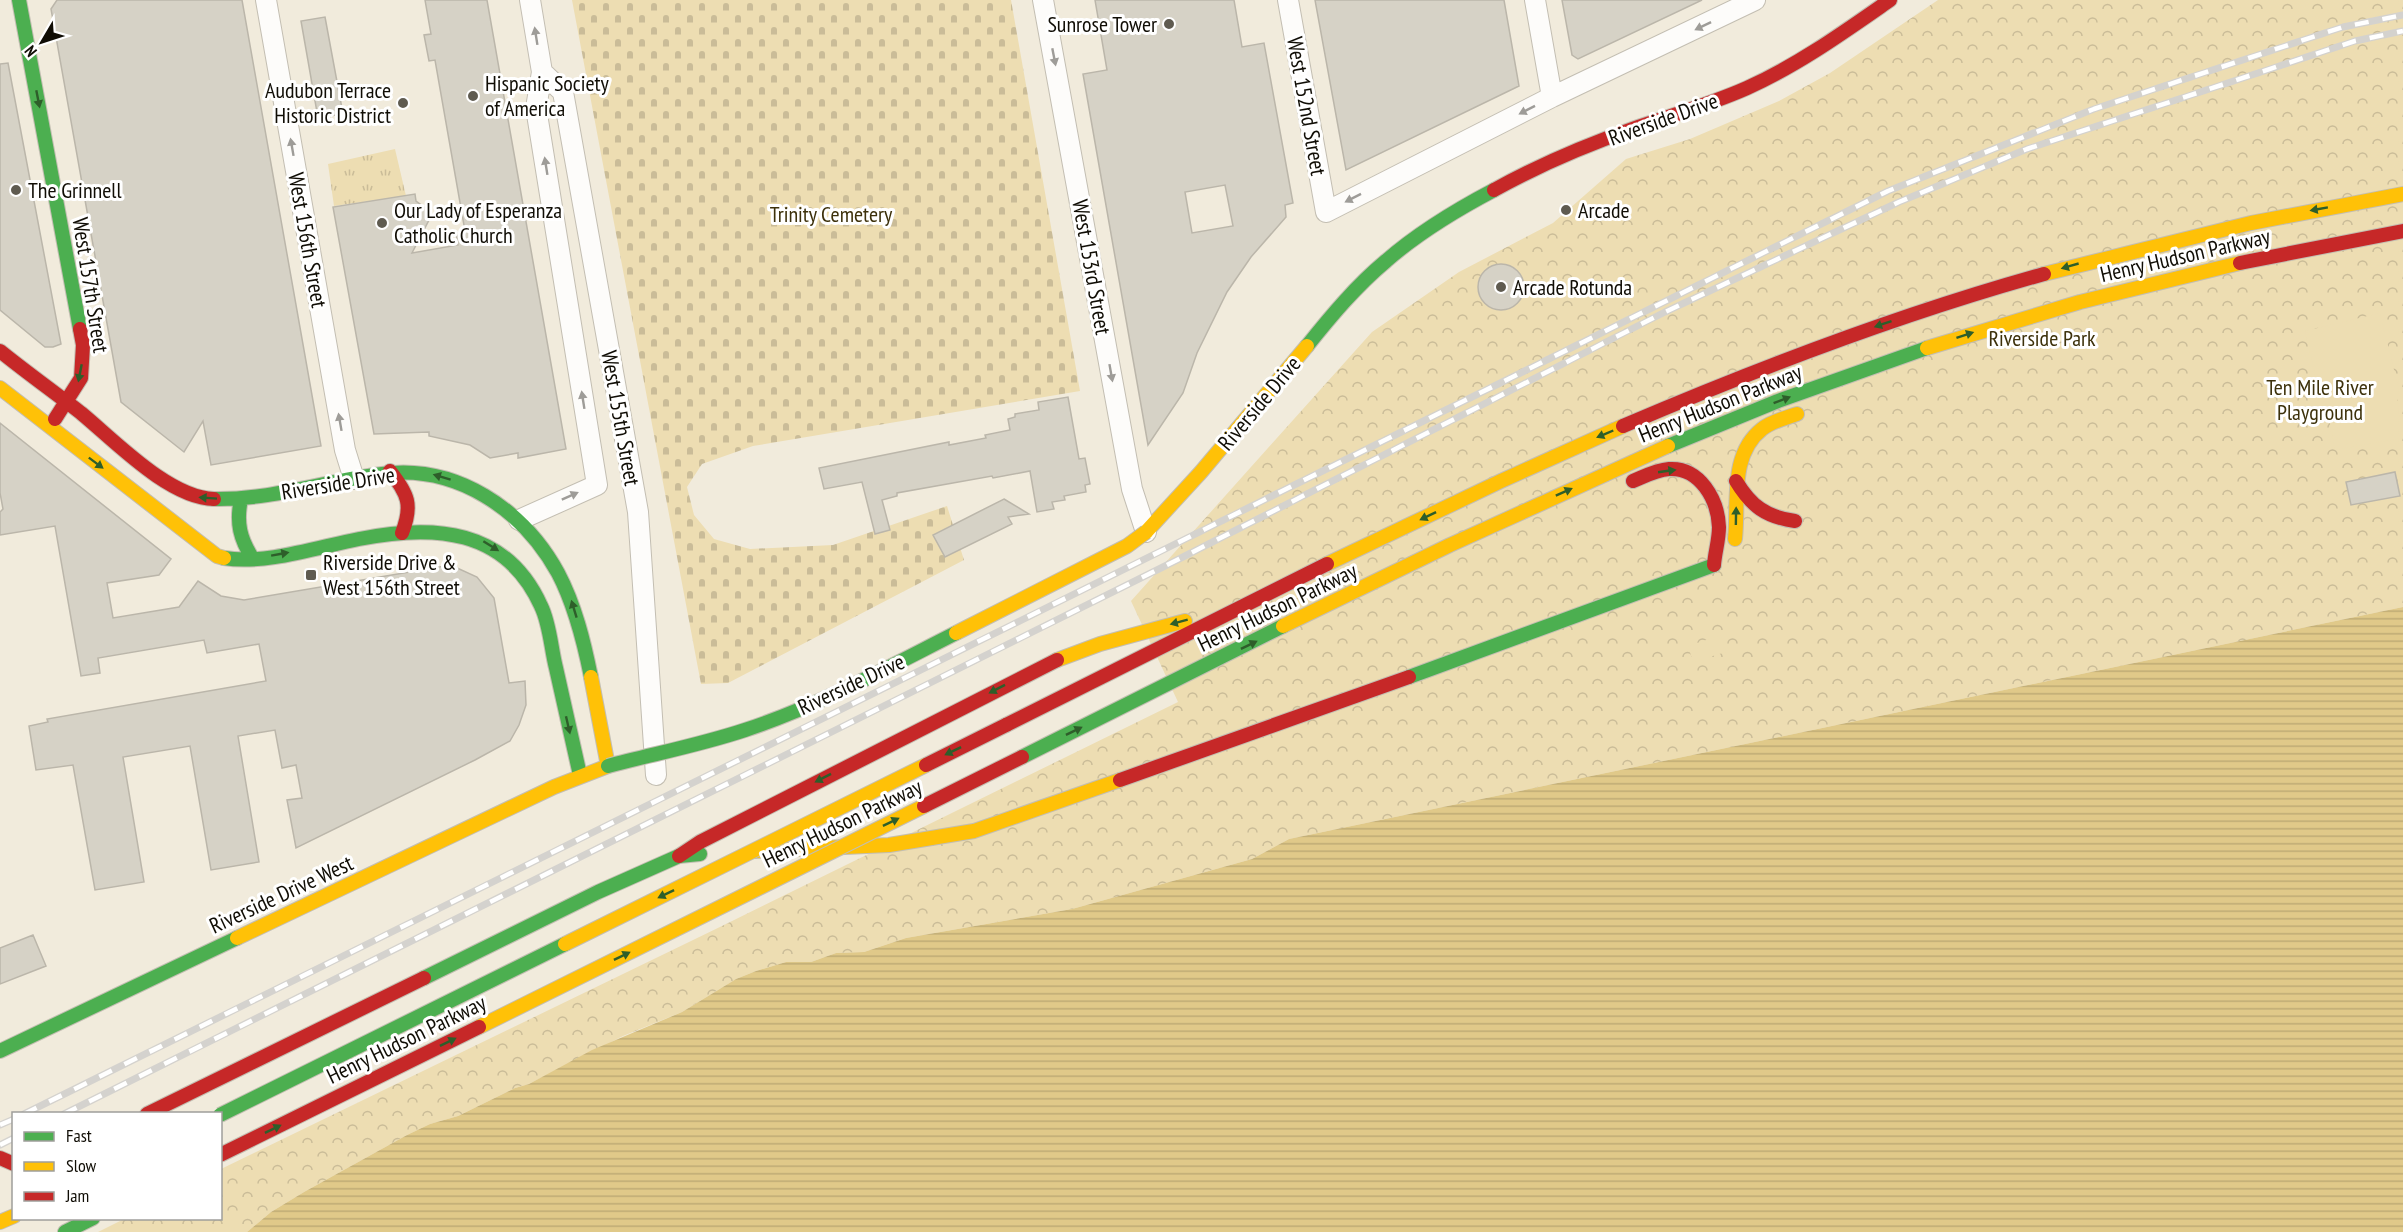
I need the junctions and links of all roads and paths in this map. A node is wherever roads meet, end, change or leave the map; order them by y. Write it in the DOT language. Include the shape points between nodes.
graph roads {
  1 [pos="19,0"];
  2 [pos="266,0"];
  3 [pos="530,0"];
  4 [pos="1043,0"];
  5 [pos="1288,0"];
  6 [pos="1535,0"];
  7 [pos="1755,0"];
  8 [pos="1890,0"];
  9 [pos="542,72"];
  10 [pos="1552,97"];
  11 [pos="2403,194"];
  12 [pos="2403,231"];
  13 [pos="0,351"];
  14 [pos="1890,360"];
  15 [pos="0,388"];
  16 [pos="1841,392"];
  17 [pos="65,403"];
  18 [pos="1812,409"];
  19 [pos="50,427"];
  20 [pos="390,471"];
  21 [pos="354,478"];
  22 [pos="1736,481"];
  23 [pos="1619,487"];
  24 [pos="241,499"];
  25 [pos="1566,508"];
  26 [pos="519,520"];
  27 [pos="1795,521"];
  28 [pos="402,532"];
  29 [pos="1146,532"];
  30 [pos="1472,534"];
  31 [pos="253,559"];
  32 [pos="1714,565"];
  33 [pos="1256,601"];
  34 [pos="608,766"];
  35 [pos="580,775"];
  36 [pos="656,775"];
  37 [pos="974,831"];
  38 [pos="918,855"];
  39 [pos="679,856"];
  40 [pos="840,864"];
  41 [pos="772,866"];
  42 [pos="750,867"];
  43 [pos="635,876"];
  44 [pos="0,1051"];
  45 [pos="149,1112"];
  46 [pos="222,1114"];
  47 [pos="222,1154"];
  48 [pos="89,1220"];
  49 [pos="65,1232"];
  1 -- 17 [label="main road, West 157th Street, one-way" via="83,345 81,378"];
  21 -- 2 [label="street, West 156th Street, one-way" via="345,450"];
  9 -- 3 [label="street, West 155th Street, one-way"];
  4 -- 29 [label="street, West 153rd Street, one-way" via="1132,489"];
  10 -- 5 [label="street, West 152nd Street, one-way" via="1326,212"];
  6 -- 10 [label="street"];
  7 -- 10 [label="street, one-way"];
  8 -- 29 [label="main road, Riverside Drive" via="1830,42 1763,81 1569,154 1479,198 1403,247 1370,273 1340,305"];
  26 -- 9 [label="street, West 155th Street, one-way" via="597,485 536,108"];
  9 -- 36 [label="street, West 155th Street" via="563,92 638,512"];
  11 -- 33 [label="main road, Henry Hudson Parkway, one-way" via="2082,262 1873,327 1593,439"];
  14 -- 12 [label="main road, Henry Hudson Parkway, one-way" via="2029,315 2153,282"];
  13 -- 17 [label="main road, Riverside Drive"];
  14 -- 16 [label="main road"];
  30 -- 14 [label="main road, Henry Hudson Parkway, one-way" via="1681,441"];
  15 -- 19 [label="main road"];
  17 -- 19 [label="main road, West 157th Street"];
  24 -- 17 [label="main road, Riverside Drive, one-way" via="206,498 180,491"];
  18 -- 22 [label="main road" via="1762,429 1743,455"];
  19 -- 31 [label="main road, one-way" via="217,556"];
  20 -- 21 [label="main road, Riverside Drive"];
  26 -- 20 [label="main road, Riverside Drive, one-way" via="499,503 465,484 427,473"];
  20 -- 28 [label="main road" via="409,502"];
  21 -- 24 [label="main road, Riverside Drive"];
  22 -- 27 [label="main road" via="1746,497 1765,514"];
  32 -- 22 [label="main road, one-way" via="1728,554 1736,537"];
  23 -- 32 [label="main road, one-way" via="1674,469 1687,471 1698,479 1714,502 1718,516"];
  24 -- 31 [label="main road" via="238,531"];
  25 -- 30 [label="main road"];
  34 -- 26 [label="main road, Riverside Drive, one-way" via="574,607 545,550"];
  31 -- 28 [label="main road, one-way"];
  28 -- 35 [label="main road, one-way" via="439,531 489,543 516,565 536,592"];
  29 -- 34 [label="main road, Riverside Drive, bridge" via="1127,546 874,675 786,715 743,731"];
  47 -- 30 [label="main road, Henry Hudson Parkway, one-way, bridge"];
  32 -- 37 [label="main road"];
  33 -- 39 [label="main road, one-way" via="1131,635 1049,663"];
  33 -- 46 [label="main road, Henry Hudson Parkway, one-way, bridge"];
  34 -- 35 [label="main road, Riverside Drive"];
  35 -- 44 [label="main road, Riverside Drive West"];
  37 -- 38 [label="main road" via="945,847"];
  37 -- 39 [label="main road" via="889,845"];
  39 -- 43 [label="main road"];
  40 -- 41 [label="main road"];
  42 -- 43 [label="main road" via="670,870"];
  43 -- 45 [label="main road"];
  48 -- 49 [label="main road"];
}
